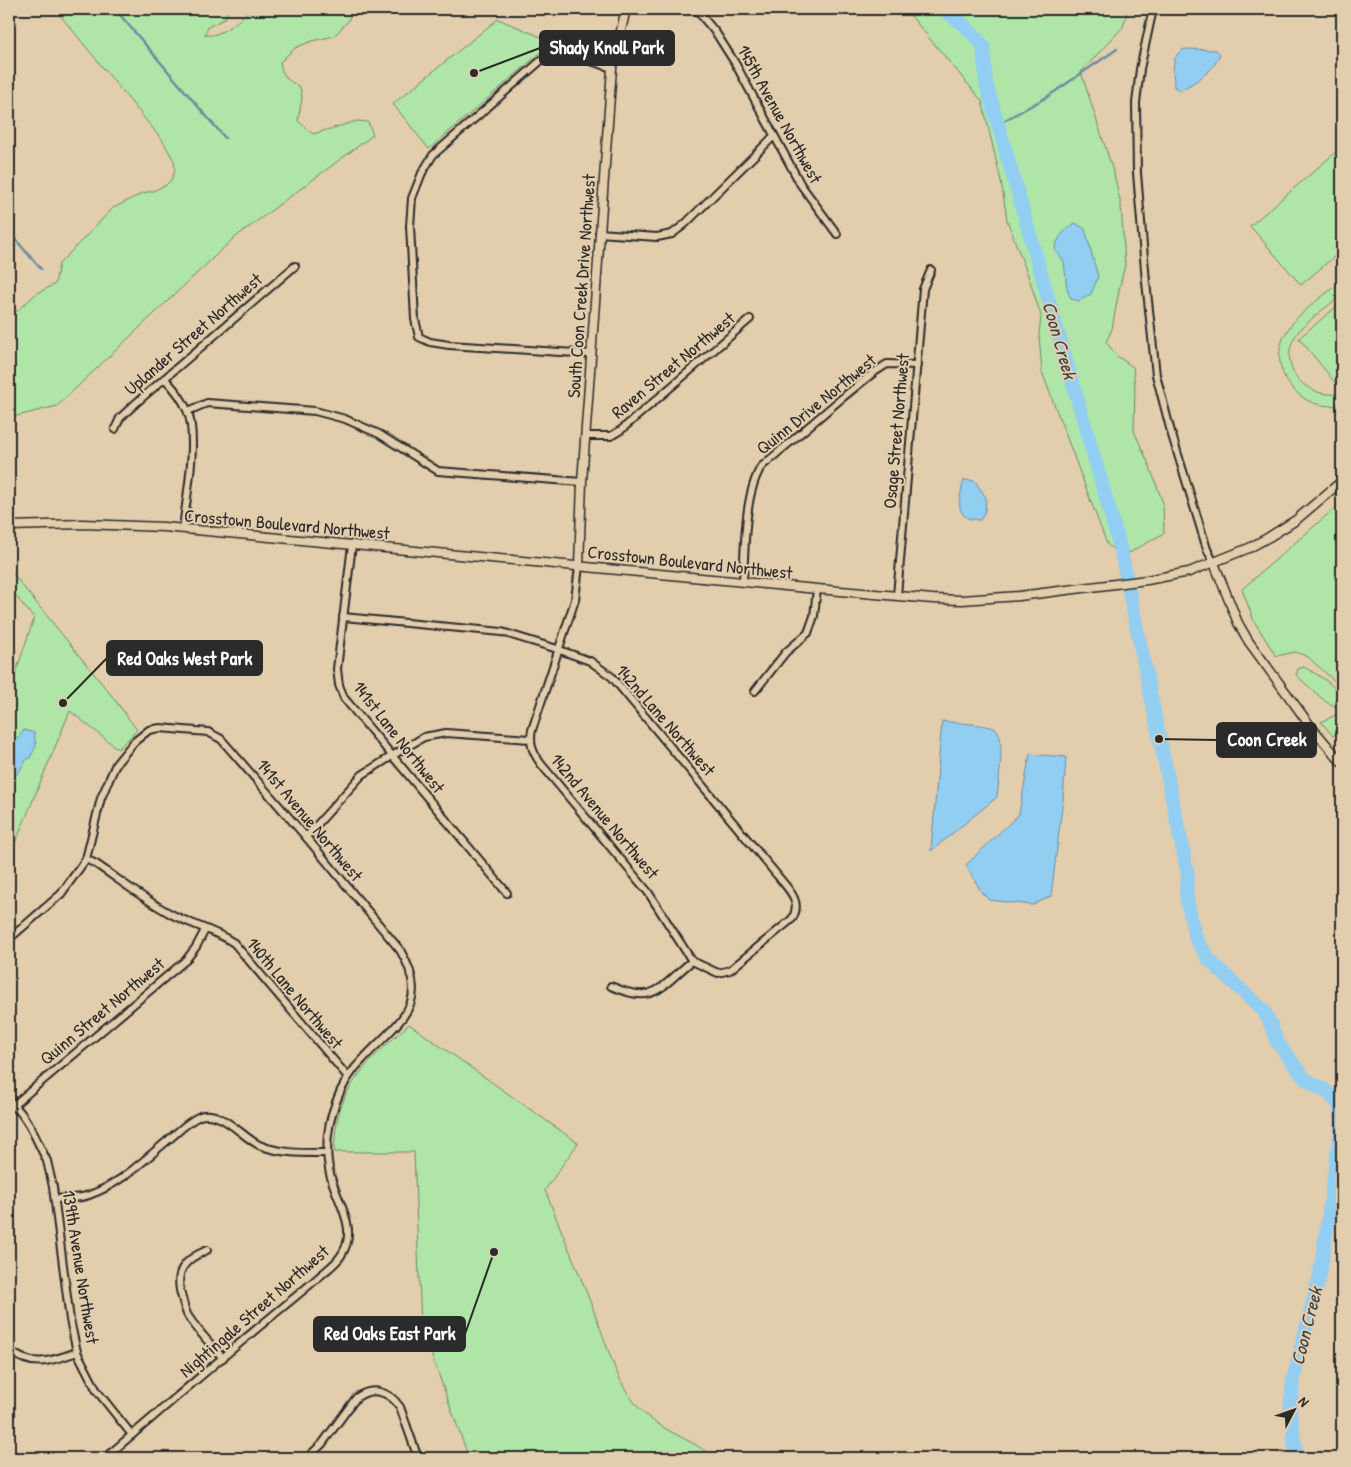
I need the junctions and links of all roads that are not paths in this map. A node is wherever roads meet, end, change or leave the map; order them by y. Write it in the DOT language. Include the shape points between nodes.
graph roads {
  1 [pos="626,9"];
  2 [pos="696,9"];
  3 [pos="1154,9"];
  4 [pos="612,68"];
  5 [pos="774,136"];
  6 [pos="599,232"];
  7 [pos="837,234"];
  8 [pos="295,266"];
  9 [pos="931,270"];
  10 [pos="750,319"];
  11 [pos="590,354"];
  12 [pos="917,365"];
  13 [pos="165,379"];
  14 [pos="188,411"];
  15 [pos="115,429"];
  16 [pos="586,436"];
  17 [pos="1342,481"];
  18 [pos="582,482"];
  19 [pos="9,526"];
  20 [pos="183,529"];
  21 [pos="352,545"];
  22 [pos="1214,563"];
  23 [pos="579,566"];
  24 [pos="743,582"];
  25 [pos="817,589"];
  26 [pos="897,596"];
  27 [pos="343,617"];
  28 [pos="560,650"];
  29 [pos="755,691"];
  30 [pos="530,739"];
  31 [pos="392,756"];
  32 [pos="1342,763"];
  33 [pos="306,837"];
  34 [pos="86,859"];
  35 [pos="507,893"];
  36 [pos="205,930"];
  37 [pos="9,939"];
  38 [pos="692,961"];
  39 [pos="411,972"];
  40 [pos="612,986"];
  41 [pos="348,1077"];
  42 [pos="10,1104"];
  43 [pos="327,1153"];
  44 [pos="55,1199"];
  45 [pos="206,1250"];
  46 [pos="9,1350"];
  47 [pos="77,1352"];
  48 [pos="223,1358"];
  49 [pos="132,1435"];
  50 [pos="105,1458"];
  51 [pos="307,1458"];
  52 [pos="418,1458"];
  1 -- 4 [label="street, South Coon Creek Drive Northwest"];
  2 -- 5 [label="street, 145th Avenue Northwest" via="735,62"];
  3 -- 22 [label="street" via="1140,69 1136,130 1156,375 1207,549"];
  4 -- 6 [label="street, South Coon Creek Drive Northwest"];
  4 -- 11 [label="street" via="555,52 533,67 433,155 412,198 410,226 415,319 419,337 449,345"];
  5 -- 6 [label="street" via="672,234 657,237"];
  5 -- 7 [label="street, 145th Avenue Northwest" via="801,185"];
  6 -- 11 [label="street, South Coon Creek Drive Northwest"];
  8 -- 13 [label="street, Uplander Street Northwest"];
  9 -- 12 [label="street, Osage Street Northwest" via="923,289"];
  10 -- 16 [label="street, Raven Street Northwest" via="621,430 611,436"];
  11 -- 16 [label="street, South Coon Creek Drive Northwest"];
  12 -- 24 [label="street, Quinn Drive Northwest" via="887,364 873,373 761,467 751,492"];
  12 -- 26 [label="street, Osage Street Northwest"];
  13 -- 14 [label="street"];
  13 -- 15 [label="street, Uplander Street Northwest" via="120,418"];
  14 -- 18 [label="street" via="207,403 315,411 345,419 379,434 438,471"];
  14 -- 20 [label="street" via="192,447"];
  16 -- 18 [label="street, South Coon Creek Drive Northwest"];
  17 -- 22 [label="street, Crosstown Boulevard Northwest" via="1279,531"];
  18 -- 23 [label="street, South Coon Creek Drive Northwest"];
  19 -- 20 [label="street, Crosstown Boulevard Northwest" via="101,524"];
  20 -- 21 [label="street, Crosstown Boulevard Northwest"];
  21 -- 23 [label="street, Crosstown Boulevard Northwest"];
  21 -- 27 [label="street, 141st Lane Northwest"];
  22 -- 26 [label="street, Crosstown Boulevard Northwest" via="1189,572 1147,580 990,598 941,600"];
  22 -- 32 [label="street" via="1249,642"];
  23 -- 24 [label="street, Crosstown Boulevard Northwest"];
  23 -- 28 [label="street" via="575,600"];
  24 -- 25 [label="street, Crosstown Boulevard Northwest"];
  25 -- 26 [label="street, Crosstown Boulevard Northwest"];
  25 -- 29 [label="street" via="808,633 786,652"];
  27 -- 28 [label="street, 142nd Lane Northwest" via="502,632"];
  27 -- 31 [label="street, 141st Lane Northwest" via="337,669 339,685 344,698"];
  28 -- 30 [label="street"];
  28 -- 38 [label="street, 142nd Lane Northwest" via="590,661 612,677 777,875 797,904 792,919 730,970 718,973"];
  30 -- 31 [label="street" via="446,733 424,738"];
  30 -- 38 [label="street, 142nd Avenue Northwest" via="535,756 648,892"];
  31 -- 33 [label="street" via="362,775"];
  31 -- 35 [label="street, 141st Lane Northwest"];
  33 -- 34 [label="street, 141st Avenue Northwest" via="221,739 208,732 160,728 142,734 116,764 101,798"];
  33 -- 39 [label="street, 141st Avenue Northwest" via="400,950"];
  34 -- 36 [label="street, 140th Lane Northwest" via="168,913"];
  34 -- 37 [label="street" via="61,894"];
  36 -- 41 [label="street, 140th Lane Northwest" via="234,943"];
  36 -- 42 [label="street, Quinn Street Northwest" via="186,960"];
  38 -- 40 [label="street" via="655,992 643,996"];
  39 -- 41 [label="street, Nightingale Street Northwest" via="410,1002 401,1021"];
  41 -- 43 [label="street, Nightingale Street Northwest" via="331,1116"];
  42 -- 44 [label="street, 139th Avenue Northwest" via="31,1128 47,1161"];
  43 -- 44 [label="street" via="283,1152 260,1145 219,1117 201,1116 110,1186 87,1196"];
  43 -- 48 [label="street, Nightingale Street Northwest" via="331,1182 349,1229 342,1256"];
  44 -- 47 [label="street, 139th Avenue Northwest"];
  45 -- 48 [label="street" via="195,1254 182,1268 180,1294 187,1315"];
  46 -- 47 [label="street" via="17,1357 39,1363"];
  47 -- 49 [label="street, 139th Avenue Northwest" via="97,1391"];
  48 -- 49 [label="street, Nightingale Street Northwest"];
  49 -- 50 [label="street, Nightingale Street Northwest"];
  51 -- 52 [label="street" via="322,1444 356,1398 371,1391 386,1393 396,1401"];
}
